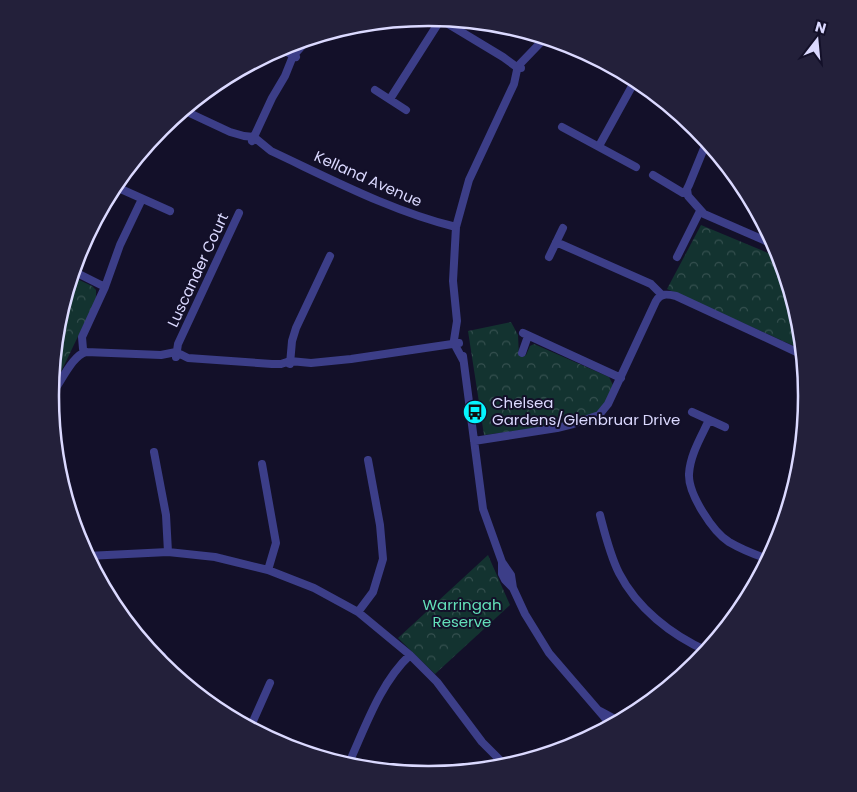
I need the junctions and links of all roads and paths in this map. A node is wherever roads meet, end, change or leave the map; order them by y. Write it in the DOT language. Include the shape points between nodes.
graph roads {
  1 [pos="435,26"];
  2 [pos="453,27"];
  3 [pos="540,44"];
  4 [pos="305,48"];
  5 [pos="290,53"];
  6 [pos="295,56"];
  7 [pos="520,67"];
  8 [pos="631,87"];
  9 [pos="375,90"];
  10 [pos="390,99"];
  11 [pos="406,110"];
  12 [pos="190,113"];
  13 [pos="562,126"];
  14 [pos="253,139"];
  15 [pos="598,146"];
  16 [pos="703,149"];
  17 [pos="636,167"];
  18 [pos="653,176"];
  19 [pos="122,189"];
  20 [pos="687,193"];
  21 [pos="142,198"];
  22 [pos="170,211"];
  23 [pos="700,211"];
  24 [pos="239,213"];
  25 [pos="456,227"];
  26 [pos="563,228"];
  27 [pos="764,240"];
  28 [pos="556,242"];
  29 [pos="330,256"];
  30 [pos="549,256"];
  31 [pos="677,257"];
  32 [pos="79,274"];
  33 [pos="105,287"];
  34 [pos="662,295"];
  35 [pos="457,343"];
  36 [pos="85,350"];
  37 [pos="795,351"];
  38 [pos="522,353"];
  39 [pos="177,354"];
  40 [pos="290,362"];
  41 [pos="621,378"];
  42 [pos="60,383"];
  43 [pos="692,412"];
  44 [pos="709,420"];
  45 [pos="725,427"];
  46 [pos="474,441"];
  47 [pos="154,452"];
  48 [pos="368,460"];
  49 [pos="262,464"];
  50 [pos="600,514"];
  51 [pos="168,552"];
  52 [pos="762,556"];
  53 [pos="96,557"];
  54 [pos="268,570"];
  55 [pos="358,612"];
  56 [pos="699,647"];
  57 [pos="410,655"];
  58 [pos="270,683"];
  59 [pos="600,711"];
  60 [pos="611,717"];
  61 [pos="606,720"];
  62 [pos="253,721"];
  63 [pos="351,758"];
  64 [pos="499,759"];
  1 -- 10 [label="street"];
  2 -- 7 [label="street"];
  3 -- 7 [label="street" via="530,60"];
  4 -- 6 [label="street"];
  5 -- 6 [label="street"];
  6 -- 14 [label="street" via="291,71 272,98"];
  7 -- 25 [label="street" via="518,81 469,180"];
  8 -- 15 [label="street"];
  9 -- 10 [label="street"];
  10 -- 11 [label="street"];
  12 -- 14 [label="street, Kelland Avenue" via="236,138"];
  13 -- 15 [label="street"];
  14 -- 25 [label="street, Kelland Avenue" via="259,148 402,212"];
  15 -- 17 [label="street"];
  16 -- 20 [label="street"];
  18 -- 20 [label="street"];
  19 -- 21 [label="street"];
  20 -- 23 [label="street"];
  21 -- 22 [label="street"];
  21 -- 33 [label="street"];
  23 -- 27 [label="street"];
  23 -- 31 [label="street"];
  24 -- 39 [label="street, Luscander Court"];
  25 -- 35 [label="street" via="453,281"];
  26 -- 28 [label="street"];
  28 -- 30 [label="street"];
  28 -- 34 [label="street" via="650,284"];
  29 -- 40 [label="street" via="296,328"];
  32 -- 33 [label="street"];
  33 -- 36 [label="street" via="84,331"];
  34 -- 37 [label="street" via="676,296"];
  34 -- 41 [label="street" via="656,301"];
  35 -- 40 [label="street" via="301,367"];
  35 -- 46 [label="street" via="463,360"];
  36 -- 39 [label="street" via="161,359"];
  36 -- 42 [label="street"];
  38 -- 41 [label="street" via="526,335"];
  39 -- 40 [label="street" via="193,362 202,359 278,368"];
  41 -- 46 [label="street" via="599,415 558,428"];
  43 -- 44 [label="street"];
  44 -- 45 [label="street"];
  44 -- 52 [label="street" via="694,452 689,472 694,495 718,534"];
  46 -- 59 [label="street" via="484,509 504,577 549,653"];
  47 -- 51 [label="street" via="166,515"];
  48 -- 55 [label="street" via="383,560 372,592"];
  49 -- 54 [label="street" via="276,543"];
  50 -- 56 [label="street" via="620,574 633,593 661,623"];
  51 -- 53 [label="street"];
  51 -- 54 [label="street" via="215,557"];
  54 -- 55 [label="street" via="314,588"];
  55 -- 57 [label="street"];
  57 -- 63 [label="street" via="384,689"];
  57 -- 64 [label="street" via="437,682 482,742"];
  58 -- 62 [label="street"];
  59 -- 60 [label="street"];
  59 -- 61 [label="street"];
}
